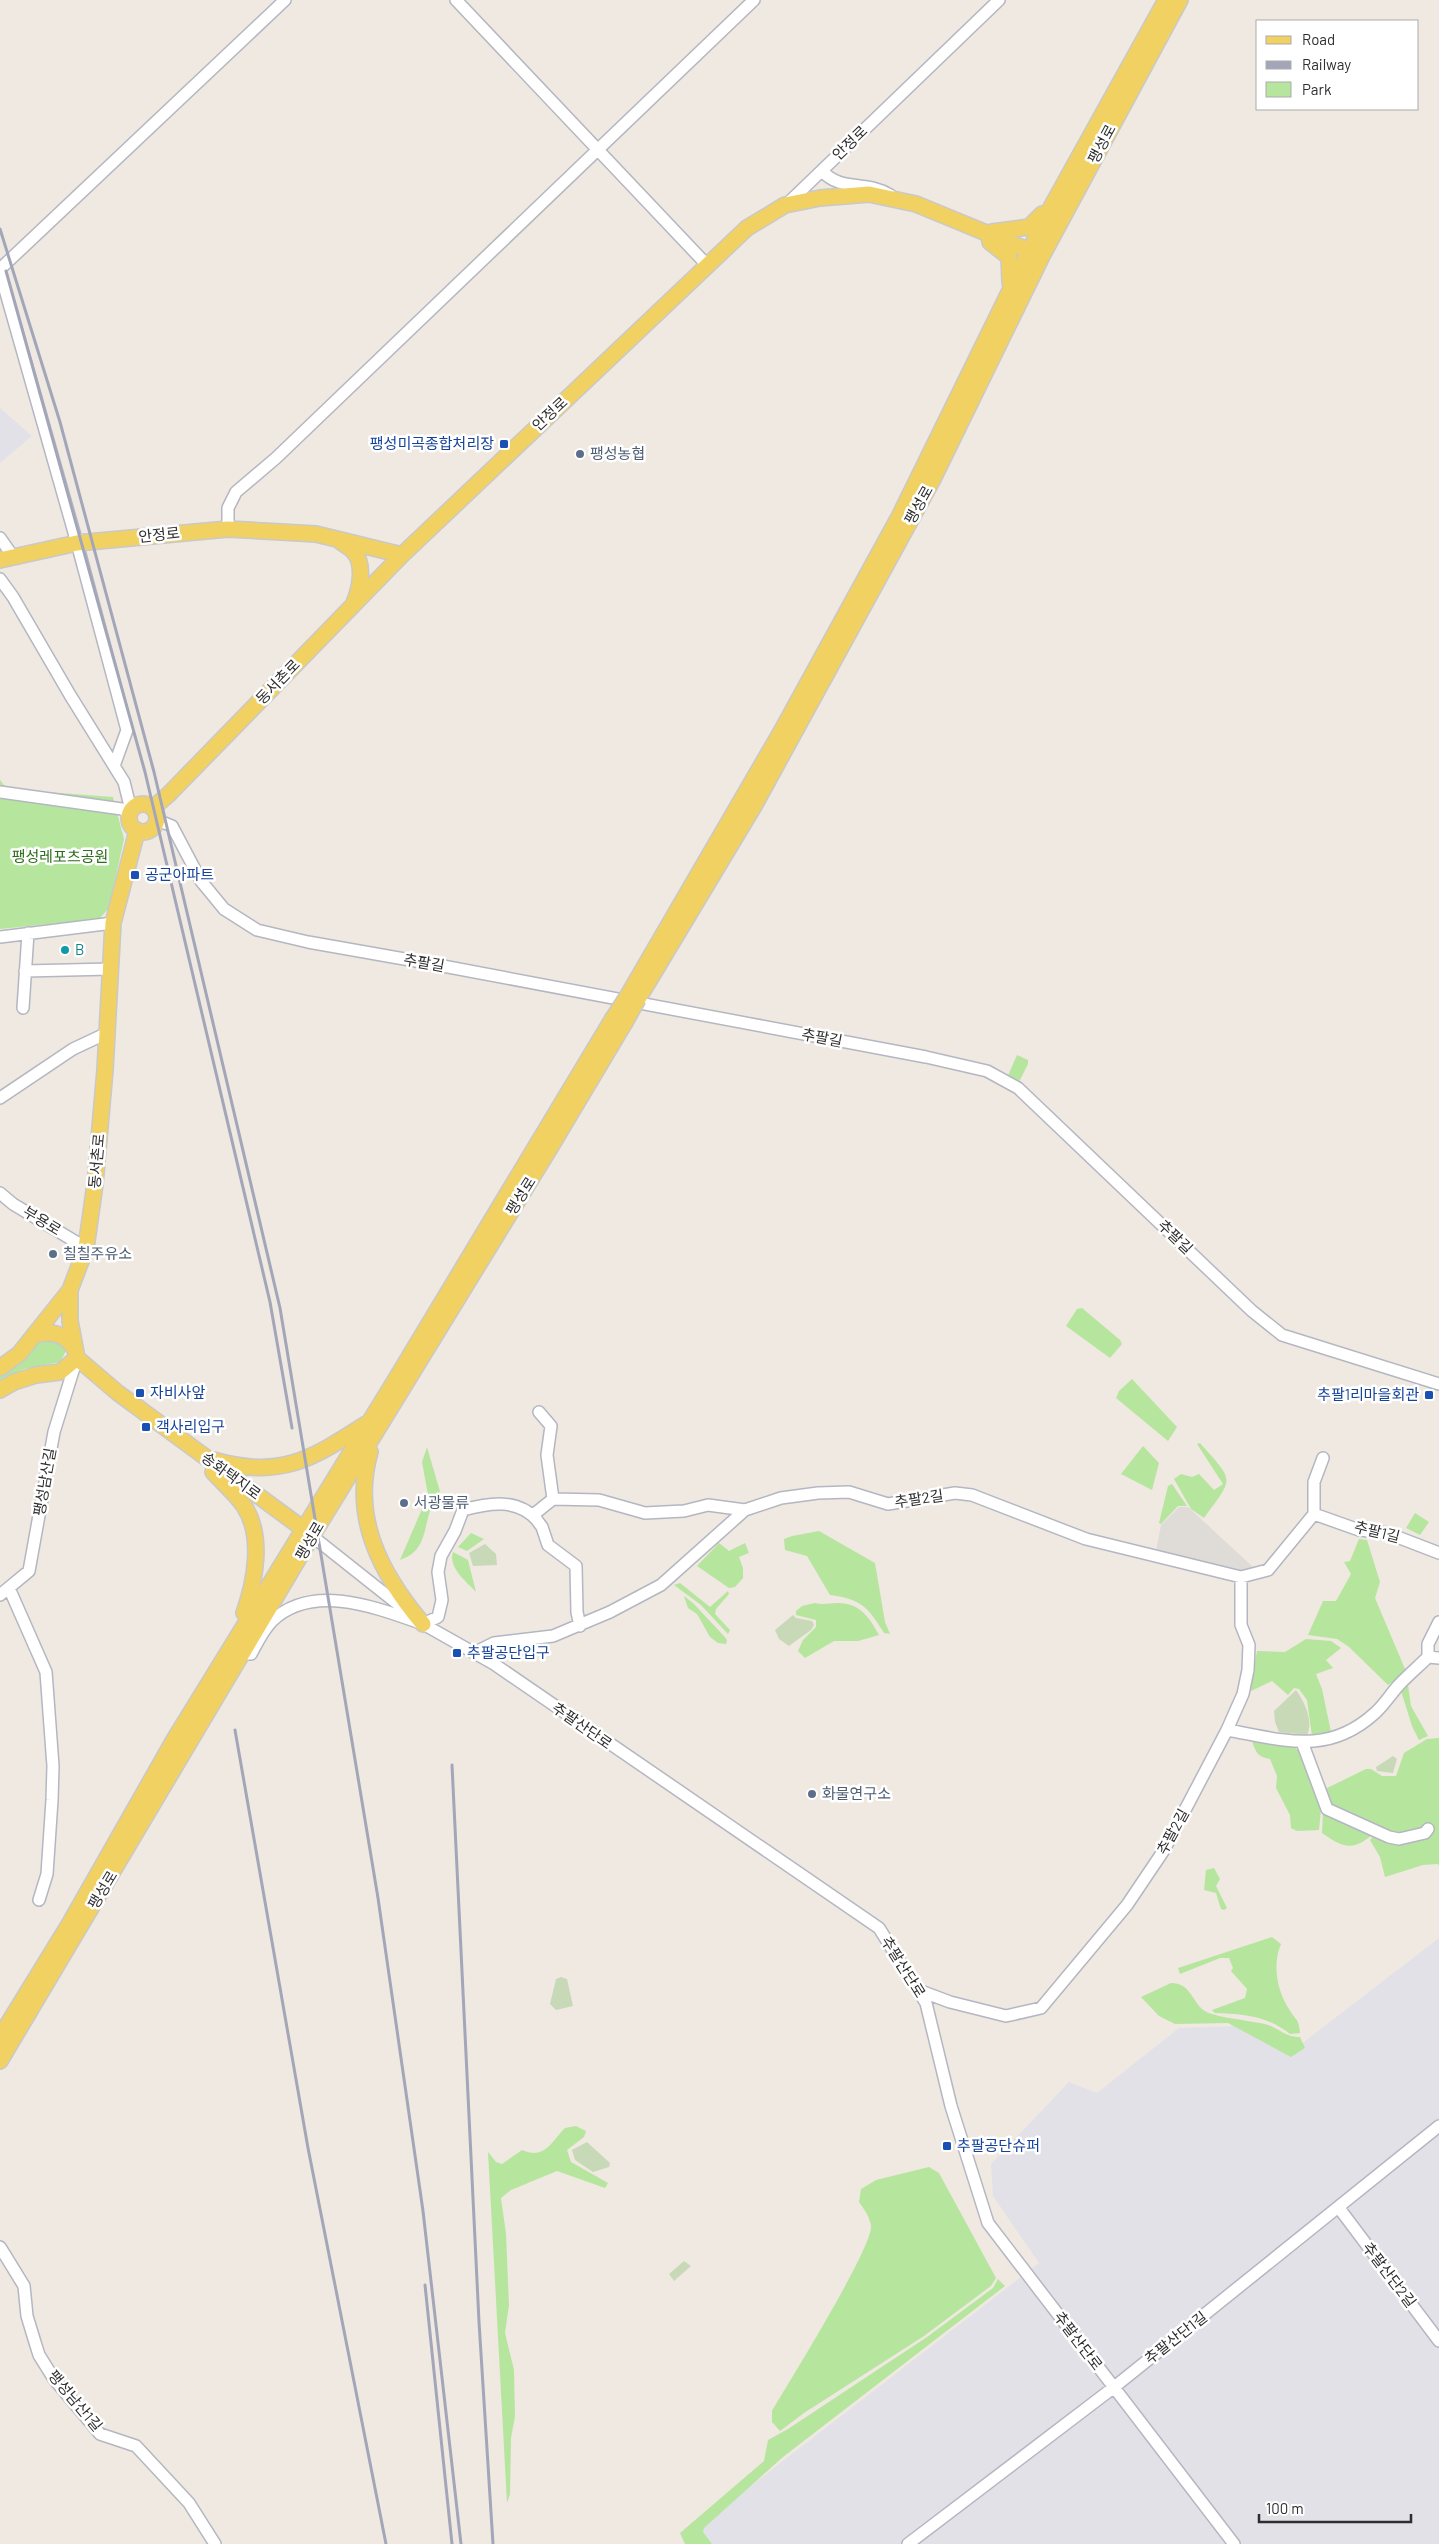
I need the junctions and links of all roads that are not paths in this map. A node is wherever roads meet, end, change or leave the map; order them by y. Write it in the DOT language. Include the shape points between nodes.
graph roads {
  1 [pos="285,0"];
  2 [pos="456,0"];
  3 [pos="754,0"];
  4 [pos="999,0"];
  5 [pos="1166,0"];
  6 [pos="1180,0"];
  7 [pos="598,150"];
  8 [pos="822,171"];
  9 [pos="896,198"];
  10 [pos="785,205"];
  11 [pos="1049,211"];
  12 [pos="988,232"];
  13 [pos="1036,252"];
  14 [pos="707,265"];
  15 [pos="0,271"];
  16 [pos="1010,287"];
  17 [pos="228,529"];
  18 [pos="0,538"];
  19 [pos="338,540"];
  20 [pos="77,543"];
  21 [pos="402,555"];
  22 [pos="7,559"];
  23 [pos="0,580"];
  24 [pos="354,604"];
  25 [pos="114,766"];
  26 [pos="0,792"];
  27 [pos="130,811"];
  28 [pos="155,814"];
  29 [pos="136,831"];
  30 [pos="113,923"];
  31 [pos="28,933"];
  32 [pos="0,937"];
  33 [pos="110,970"];
  34 [pos="25,971"];
  35 [pos="633,998"];
  36 [pos="22,1008"];
  37 [pos="107,1033"];
  38 [pos="0,1098"];
  39 [pos="0,1193"];
  40 [pos="86,1248"];
  41 [pos="70,1290"];
  42 [pos="34,1335"];
  43 [pos="77,1358"];
  44 [pos="0,1368"];
  45 [pos="1439,1384"];
  46 [pos="0,1390"];
  47 [pos="538,1412"];
  48 [pos="372,1429"];
  49 [pos="204,1457"];
  50 [pos="1323,1458"];
  51 [pos="553,1499"];
  52 [pos="745,1510"];
  53 [pos="1314,1514"];
  54 [pos="537,1520"];
  55 [pos="307,1532"];
  56 [pos="1439,1553"];
  57 [pos="1241,1577"];
  58 [pos="4,1592"];
  59 [pos="1439,1622"];
  60 [pos="423,1624"];
  61 [pos="580,1626"];
  62 [pos="234,1653"];
  63 [pos="474,1653"];
  64 [pos="1434,1658"];
  65 [pos="1227,1730"];
  66 [pos="1302,1742"];
  67 [pos="1428,1829"];
  68 [pos="39,1900"];
  69 [pos="918,1990"];
  70 [pos="0,2037"];
  71 [pos="0,2061"];
  72 [pos="1439,2126"];
  73 [pos="1339,2208"];
  74 [pos="0,2247"];
  75 [pos="1439,2342"];
  76 [pos="1112,2388"];
  77 [pos="215,2544"];
  78 [pos="908,2544"];
  79 [pos="1234,2544"];
  1 -- 15 [label="street"];
  2 -- 7 [label="street"];
  3 -- 7 [label="street"];
  4 -- 8 [label="street, 안정로"];
  5 -- 11 [label="main road, 팽성로"];
  6 -- 13 [label="main road, 팽성로"];
  7 -- 14 [label="street"];
  7 -- 17 [label="street" via="276,458 236,492 228,508"];
  8 -- 9 [label="street" via="839,184 882,189"];
  8 -- 10 [label="street, 안정로"];
  9 -- 10 [label="main road" via="845,194"];
  9 -- 12 [label="main road"];
  10 -- 14 [label="main road, 안정로" via="748,228"];
  11 -- 12 [label="main road" via="1029,227"];
  11 -- 13 [label="main road, 팽성로"];
  12 -- 13 [label="main road"];
  12 -- 16 [label="main road" via="990,242 1008,257"];
  13 -- 16 [label="main road, 팽성로"];
  13 -- 35 [label="main road, 팽성로" via="932,481 754,806"];
  14 -- 21 [label="main road, 안정로"];
  15 -- 20 [label="street"];
  16 -- 35 [label="main road, 팽성로" via="891,532"];
  17 -- 19 [label="main road, 안정로" via="316,534"];
  17 -- 20 [label="main road, 안정로"];
  18 -- 22 [label="street"];
  19 -- 21 [label="main road, 안정로"];
  19 -- 24 [label="main road" via="354,552 360,566"];
  20 -- 22 [label="main road, 안정로"];
  20 -- 25 [label="street" via="126,730"];
  21 -- 24 [label="main road, 동서촌로"];
  23 -- 25 [label="street" via="14,597"];
  24 -- 28 [label="main road, 동서촌로" via="169,794"];
  25 -- 27 [label="street" via="124,782"];
  26 -- 27 [label="street"];
  27 -- 28 [label="main road" via="141,804"];
  27 -- 29 [label="main road" via="130,825"];
  28 -- 29 [label="main road" via="155,826 148,832"];
  28 -- 45 [label="street, 추팔길" via="172,826 201,880 224,909 256,930 987,1071 1018,1088 1252,1311 1282,1335"];
  29 -- 30 [label="main road, 동서촌로"];
  30 -- 31 [label="street"];
  30 -- 33 [label="main road, 동서촌로"];
  31 -- 32 [label="street"];
  31 -- 34 [label="street"];
  33 -- 34 [label="street"];
  33 -- 37 [label="main road, 동서촌로"];
  34 -- 36 [label="street"];
  35 -- 48 [label="main road, 팽성로, bridge"];
  37 -- 38 [label="street" via="73,1049"];
  37 -- 40 [label="main road, 동서촌로" via="95,1184"];
  39 -- 40 [label="street, 부용로"];
  40 -- 41 [label="main road, 동서촌로"];
  41 -- 42 [label="main road, 동서촌로"];
  41 -- 43 [label="main road" via="70,1321"];
  42 -- 43 [label="main road, 송화택지로" via="53,1332 64,1337 74,1348"];
  42 -- 44 [label="main road, 동서촌로" via="19,1354"];
  43 -- 46 [label="main road" via="60,1372 36,1375"];
  43 -- 49 [label="main road, 송화택지로"];
  43 -- 58 [label="street, 팽성남산길" via="54,1432 30,1571"];
  47 -- 51 [label="street" via="551,1426 547,1455"];
  48 -- 49 [label="main road" via="288,1465 249,1467"];
  48 -- 55 [label="main road, 팽성로"];
  48 -- 60 [label="main road" via="363,1490 368,1533 386,1574"];
  49 -- 55 [label="main road, 송화택지로"];
  49 -- 62 [label="main road" via="243,1505 254,1536 254,1571"];
  50 -- 53 [label="street" via="1314,1482"];
  51 -- 52 [label="street" via="598,1500 645,1513 684,1511 708,1505"];
  51 -- 54 [label="street" via="533,1515"];
  52 -- 57 [label="street, 추팔2길" via="781,1498 818,1493 849,1492 888,1504 955,1493 972,1495 1086,1539"];
  52 -- 61 [label="street, 추팔2길" via="661,1585"];
  53 -- 56 [label="street, 추팔1길" via="1360,1530 1387,1533"];
  53 -- 57 [label="street, 추팔2길" via="1268,1570"];
  54 -- 60 [label="street" via="516,1506 484,1504 463,1510 441,1556 438,1572 442,1600 438,1617"];
  54 -- 61 [label="street" via="548,1545 576,1566 575,1593"];
  55 -- 60 [label="street, 추팔산단로"];
  55 -- 62 [label="main road, 팽성로"];
  57 -- 65 [label="street, 추팔2길" via="1241,1625 1249,1645 1248,1670 1243,1694"];
  58 -- 68 [label="street" via="46,1672 53,1766 52,1800 47,1874"];
  59 -- 64 [label="street" via="1428,1644"];
  60 -- 62 [label="street" via="383,1610 348,1603 310,1603 279,1615 266,1628 251,1654"];
  60 -- 63 [label="street, 추팔산단로"];
  61 -- 63 [label="street, 추팔2길" via="553,1636 494,1643"];
  62 -- 70 [label="main road, 팽성로" via="174,1740"];
  62 -- 71 [label="main road, 팽성로"];
  63 -- 69 [label="street, 추팔산단로" via="879,1928"];
  64 -- 66 [label="street" via="1399,1685 1376,1712 1350,1732 1326,1741"];
  65 -- 66 [label="street"];
  65 -- 69 [label="street, 추팔2길" via="1164,1850 1127,1906 1041,2008 1006,2016"];
  66 -- 67 [label="street" via="1327,1809 1399,1839 1425,1833"];
  69 -- 76 [label="street, 추팔산단로" via="926,2003 951,2106 988,2223"];
  72 -- 73 [label="street, 추팔산단1길"];
  73 -- 75 [label="street, 추팔산단2길"];
  73 -- 76 [label="street, 추팔산단1길"];
  74 -- 77 [label="street, 팽성남산1길" via="24,2286 27,2316 34,2340 54,2380 100,2434 136,2446 189,2503"];
  76 -- 78 [label="street, 추팔산단1길"];
  76 -- 79 [label="street, 추팔산단로"];
}
